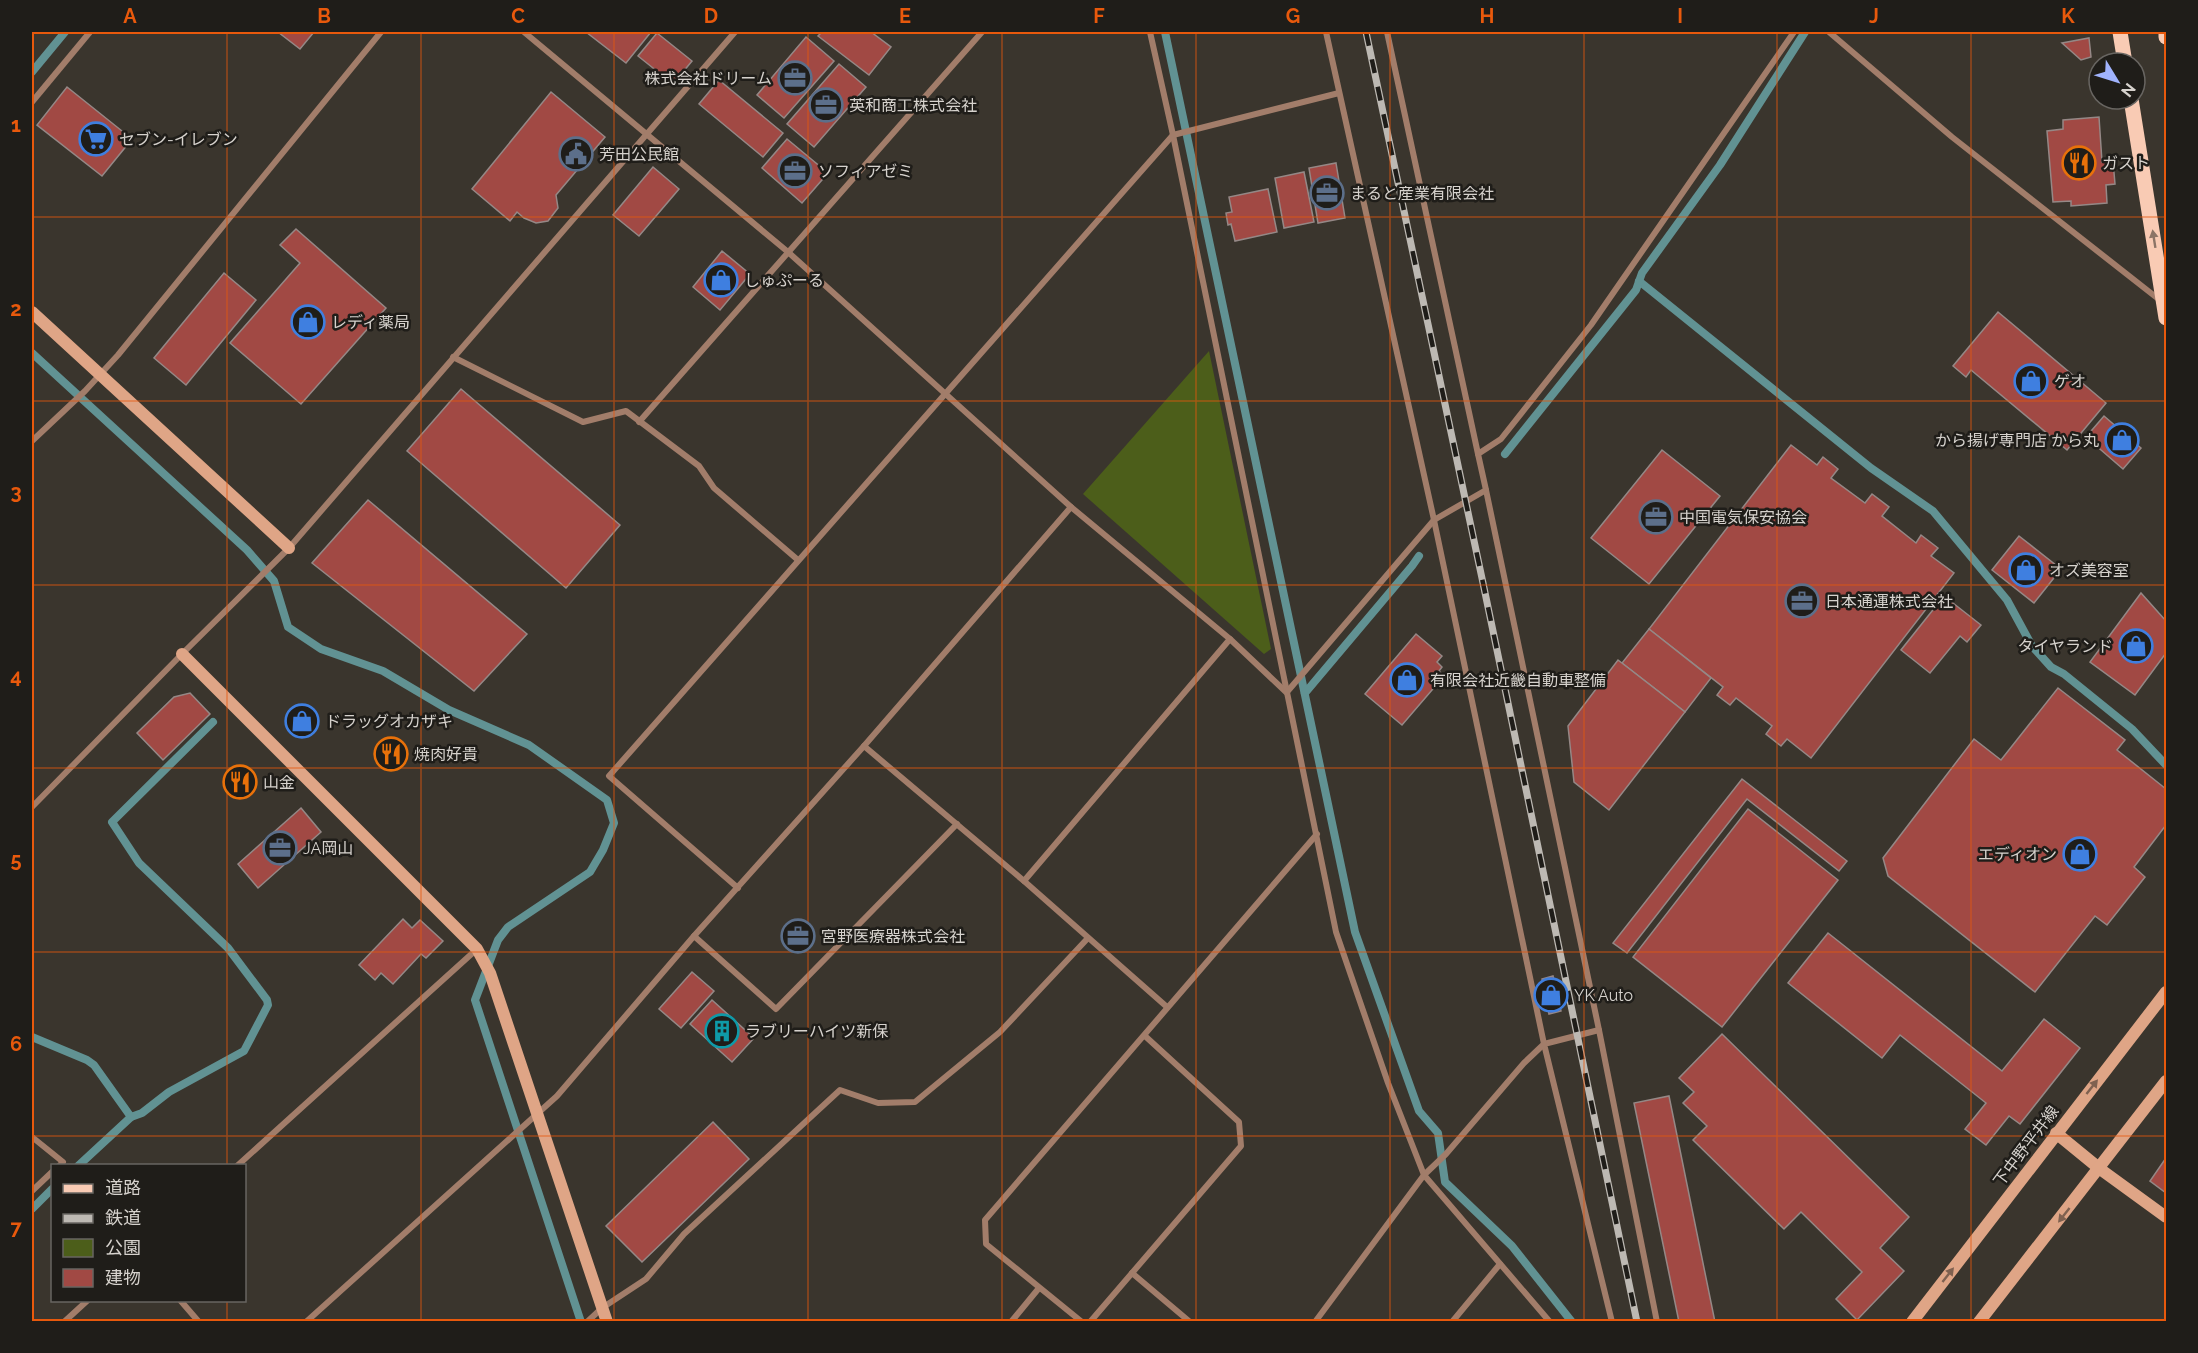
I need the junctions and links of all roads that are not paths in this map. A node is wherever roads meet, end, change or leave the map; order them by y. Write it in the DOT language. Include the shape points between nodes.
graph roads {
  1 [pos="90,32"];
  2 [pos="381,32"];
  3 [pos="524,32"];
  4 [pos="735,32"];
  5 [pos="982,32"];
  6 [pos="1150,32"];
  7 [pos="1326,32"];
  8 [pos="1386,32"];
  9 [pos="1794,32"];
  10 [pos="1829,32"];
  11 [pos="2120,32"];
  12 [pos="2166,32"];
  13 [pos="2166,37"];
  14 [pos="2123,51"];
  15 [pos="1339,93"];
  16 [pos="32,102"];
  17 [pos="2133,111"];
  18 [pos="646,134"];
  19 [pos="1173,135"];
  20 [pos="788,252"];
  21 [pos="2166,309"];
  22 [pos="32,312"];
  23 [pos="453,357"];
  24 [pos="100,374"];
  25 [pos="944,392"];
  26 [pos="639,422"];
  27 [pos="32,441"];
  28 [pos="1478,454"];
  29 [pos="1486,490"];
  30 [pos="1071,507"];
  31 [pos="1434,520"];
  32 [pos="289,548"];
  33 [pos="798,560"];
  34 [pos="1230,639"];
  35 [pos="182,654"];
  36 [pos="1287,692"];
  37 [pos="864,746"];
  38 [pos="32,807"];
  39 [pos="957,824"];
  40 [pos="1317,834"];
  41 [pos="1024,881"];
  42 [pos="738,888"];
  43 [pos="694,936"];
  44 [pos="1088,938"];
  45 [pos="477,950"];
  46 [pos="2166,992"];
  47 [pos="1167,1007"];
  48 [pos="1599,1030"];
  49 [pos="1145,1036"];
  50 [pos="1544,1044"];
  51 [pos="2166,1081"];
  52 [pos="538,1115"];
  53 [pos="2056,1133"];
  54 [pos="32,1137"];
  55 [pos="61,1164"];
  56 [pos="239,1164"];
  57 [pos="2100,1169"];
  58 [pos="51,1173"];
  59 [pos="1424,1175"];
  60 [pos="32,1191"];
  61 [pos="2166,1217"];
  62 [pos="1500,1264"];
  63 [pos="1132,1273"];
  64 [pos="1039,1288"];
  65 [pos="86,1302"];
  66 [pos="182,1302"];
  67 [pos="602,1308"];
  68 [pos="588,1321"];
  69 [pos="64,1322"];
  70 [pos="200,1322"];
  71 [pos="306,1322"];
  72 [pos="608,1322"];
  73 [pos="1011,1322"];
  74 [pos="1082,1322"];
  75 [pos="1090,1322"];
  76 [pos="1190,1322"];
  77 [pos="1315,1322"];
  78 [pos="1452,1322"];
  79 [pos="1550,1322"];
  80 [pos="1612,1322"];
  81 [pos="1657,1322"];
  82 [pos="1912,1322"];
  83 [pos="1979,1322"];
  1 -- 16 [label="street"];
  2 -- 24 [label="street"];
  3 -- 18 [label="street"];
  4 -- 18 [label="street"];
  5 -- 20 [label="street"];
  6 -- 19 [label="street"];
  7 -- 15 [label="street"];
  8 -- 28 [label="street"];
  9 -- 28 [label="street" via="1591,325 1501,439"];
  10 -- 21 [label="street"];
  11 -- 14 [label="main road"];
  12 -- 13 [label="main road"];
  15 -- 19 [label="street"];
  15 -- 31 [label="street"];
  21 -- 17 [label="main road, one-way"];
  18 -- 20 [label="street"];
  18 -- 23 [label="street"];
  19 -- 25 [label="street"];
  19 -- 36 [label="street"];
  20 -- 25 [label="street"];
  20 -- 26 [label="street"];
  22 -- 24 [label="street"];
  23 -- 26 [label="street" via="583,422 626,411"];
  23 -- 32 [label="street"];
  24 -- 27 [label="street"];
  24 -- 32 [label="street"];
  25 -- 30 [label="street"];
  25 -- 33 [label="street"];
  26 -- 33 [label="street" via="699,466 714,488"];
  28 -- 29 [label="street"];
  29 -- 31 [label="street"];
  29 -- 48 [label="street"];
  30 -- 34 [label="street"];
  30 -- 37 [label="street"];
  31 -- 36 [label="street"];
  31 -- 50 [label="street"];
  32 -- 35 [label="street"];
  33 -- 42 [label="street" via="609,776"];
  34 -- 36 [label="street"];
  34 -- 41 [label="street"];
  35 -- 38 [label="street"];
  35 -- 45 [label="street"];
  36 -- 40 [label="street"];
  37 -- 39 [label="street"];
  37 -- 42 [label="street"];
  39 -- 41 [label="street"];
  39 -- 43 [label="street" via="776,1010"];
  40 -- 47 [label="street"];
  40 -- 59 [label="street" via="1336,932"];
  41 -- 44 [label="street"];
  42 -- 43 [label="street"];
  43 -- 52 [label="street"];
  44 -- 47 [label="street"];
  44 -- 67 [label="street" via="1000,1032 915,1102 878,1103 840,1090 684,1234 646,1279"];
  45 -- 52 [label="street" via="490,973"];
  45 -- 56 [label="street"];
  53 -- 46 [label="street, 下中野平井線, one-way"];
  47 -- 49 [label="street"];
  48 -- 50 [label="street"];
  48 -- 81 [label="street"];
  49 -- 63 [label="street" via="1239,1122 1241,1146"];
  49 -- 64 [label="street" via="986,1220 986,1244"];
  50 -- 59 [label="street"];
  50 -- 80 [label="street"];
  51 -- 57 [label="street"];
  52 -- 67 [label="street"];
  52 -- 71 [label="street"];
  53 -- 57 [label="street"];
  82 -- 53 [label="street, 下中野平井線, one-way"];
  54 -- 55 [label="street"];
  57 -- 61 [label="street"];
  57 -- 83 [label="street, one-way"];
  58 -- 60 [label="street"];
  59 -- 62 [label="street"];
  59 -- 77 [label="street"];
  62 -- 78 [label="street"];
  62 -- 79 [label="street"];
  63 -- 75 [label="street"];
  63 -- 76 [label="street"];
  64 -- 73 [label="street"];
  64 -- 74 [label="street"];
  65 -- 69 [label="street"];
  66 -- 70 [label="street"];
  67 -- 68 [label="street"];
  67 -- 72 [label="street"];
}
